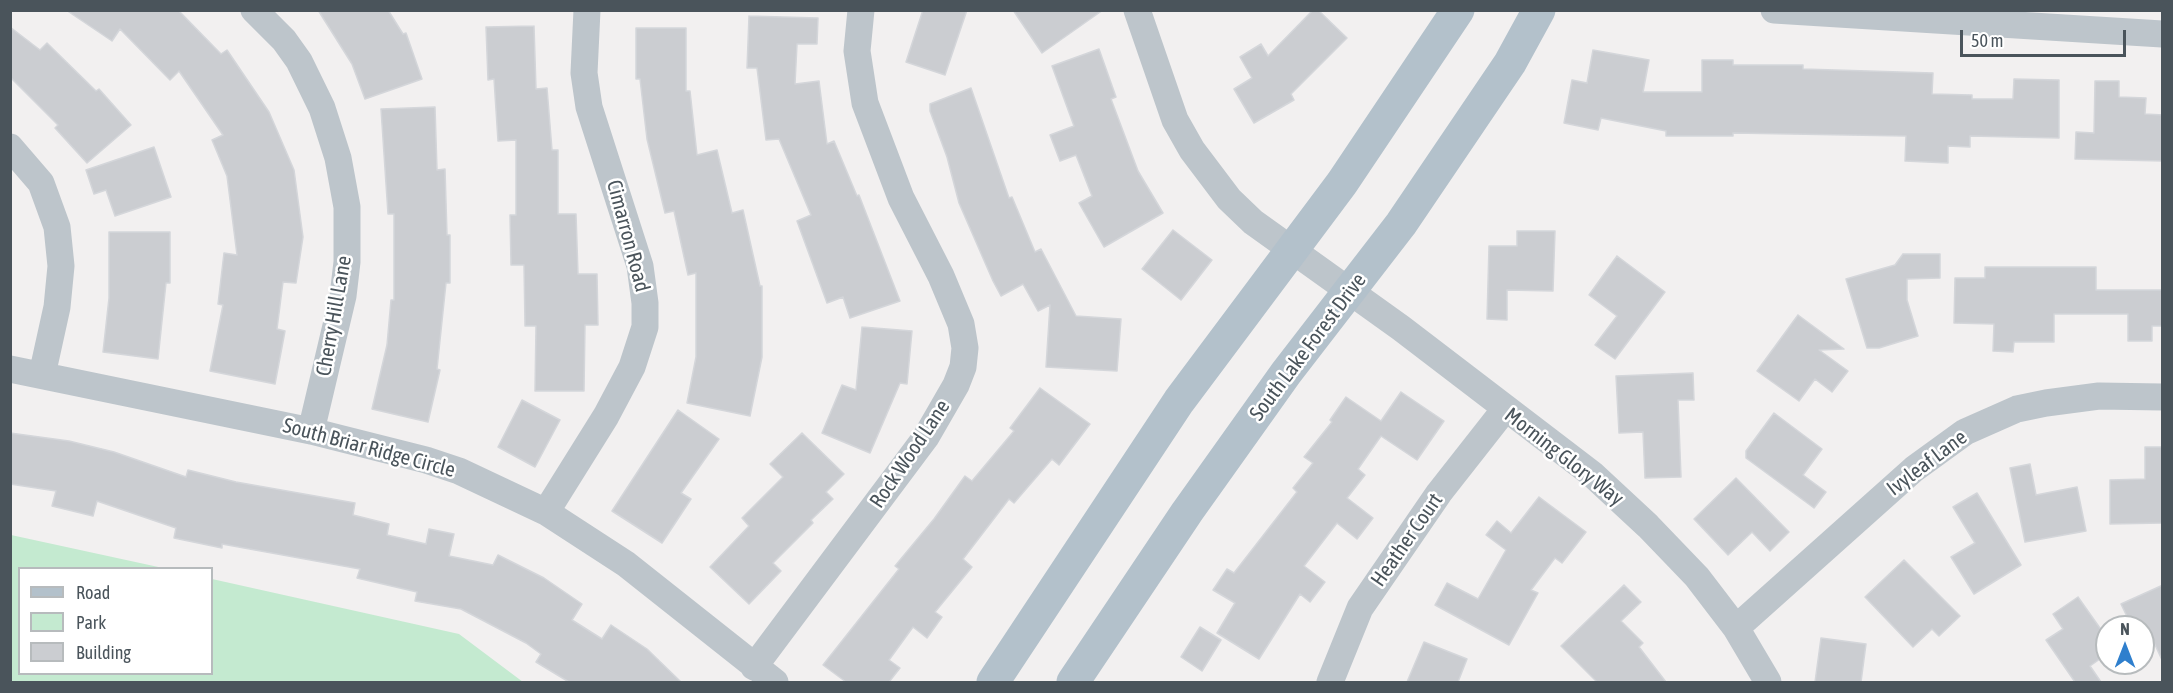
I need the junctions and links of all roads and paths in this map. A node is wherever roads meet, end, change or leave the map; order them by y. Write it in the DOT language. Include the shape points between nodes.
graph roads {
  1 [pos="254,10"];
  2 [pos="586,10"];
  3 [pos="861,10"];
  4 [pos="1137,10"];
  5 [pos="1458,10"];
  6 [pos="1539,10"];
  7 [pos="1773,10"];
  8 [pos="2163,34"];
  9 [pos="10,147"];
  10 [pos="1290,249"];
  11 [pos="1350,291"];
  12 [pos="10,369"];
  13 [pos="42,375"];
  14 [pos="2163,397"];
  15 [pos="1505,409"];
  16 [pos="311,431"];
  17 [pos="546,512"];
  18 [pos="1736,628"];
  19 [pos="764,675"];
  20 [pos="993,682"];
  21 [pos="1073,682"];
  22 [pos="1330,682"];
  23 [pos="1768,682"];
  1 -- 16 [label="street, Cherry Hill Lane" via="299,61 322,108 338,158 346,207 342,296"];
  2 -- 17 [label="street, Cimarron Road" via="584,73 589,107 640,266 645,327 632,367 606,416"];
  3 -- 19 [label="street, Rock Wood Lane" via="857,51 865,103 901,198 961,324 963,367 926,438"];
  4 -- 10 [label="street, Morning Glory Way" via="1165,95 1192,150 1229,199"];
  5 -- 10 [label="main road" via="1363,153"];
  6 -- 11 [label="main road, South Lake Forest Drive" via="1510,63 1401,224"];
  7 -- 8 [label="street"];
  9 -- 13 [label="street" via="41,183 57,227 61,266 57,307"];
  10 -- 11 [label="street, Morning Glory Way"];
  10 -- 20 [label="main road" via="1179,401"];
  11 -- 15 [label="street, Morning Glory Way"];
  11 -- 21 [label="main road, South Lake Forest Drive" via="1193,503"];
  12 -- 13 [label="street, South Briar Ridge Circle"];
  13 -- 16 [label="street, South Briar Ridge Circle"];
  14 -- 18 [label="street, Ivyleaf Lane" via="2099,396 2046,403 2017,409 1965,432 1914,468"];
  15 -- 18 [label="street, Morning Glory Way" via="1592,474 1648,526 1697,577"];
  15 -- 22 [label="street, Heather Court" via="1426,510 1360,608"];
  16 -- 17 [label="street, South Briar Ridge Circle" via="437,464"];
  17 -- 19 [label="street, South Briar Ridge Circle" via="626,564"];
  18 -- 23 [label="street, Morning Glory Way"];
}
